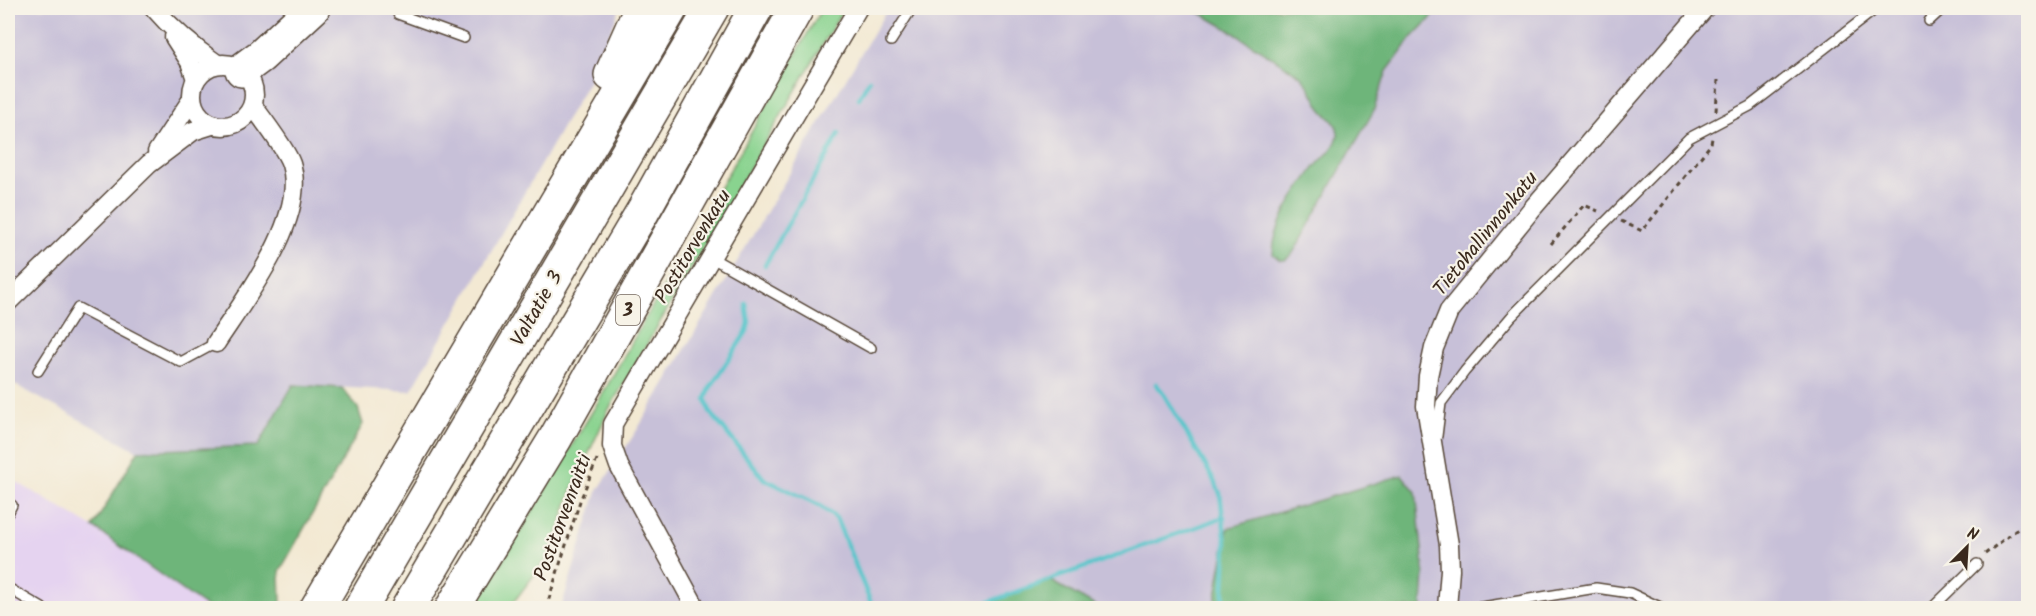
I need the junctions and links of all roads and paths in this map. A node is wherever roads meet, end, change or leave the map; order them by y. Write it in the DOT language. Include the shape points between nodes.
graph roads {
  1 [pos="154,8"];
  2 [pos="313,8"];
  3 [pos="641,8"];
  4 [pos="671,8"];
  5 [pos="712,8"];
  6 [pos="756,8"];
  7 [pos="797,8"];
  8 [pos="858,8"];
  9 [pos="912,8"];
  10 [pos="1705,8"];
  11 [pos="1877,8"];
  12 [pos="1943,8"];
  13 [pos="398,14"];
  14 [pos="1929,21"];
  15 [pos="168,24"];
  16 [pos="464,38"];
  17 [pos="891,41"];
  18 [pos="230,67"];
  19 [pos="196,79"];
  20 [pos="192,99"];
  21 [pos="253,106"];
  22 [pos="236,124"];
  23 [pos="212,125"];
  24 [pos="285,154"];
  25 [pos="149,164"];
  26 [pos="572,174"];
  27 [pos="712,258"];
  28 [pos="8,302"];
  29 [pos="216,343"];
  30 [pos="870,348"];
  31 [pos="38,371"];
  32 [pos="611,438"];
  33 [pos="1435,457"];
  34 [pos="2028,520"];
  35 [pos="1984,555"];
  36 [pos="1977,564"];
  37 [pos="8,588"];
  38 [pos="42,609"];
  39 [pos="317,609"];
  40 [pos="361,609"];
  41 [pos="408,609"];
  42 [pos="452,609"];
  43 [pos="546,609"];
  44 [pos="696,609"];
  45 [pos="1447,609"];
  46 [pos="1476,609"];
  47 [pos="1662,609"];
  48 [pos="1932,609"];
  1 -- 15 [label="street"];
  2 -- 18 [label="highway" via="261,56"];
  3 -- 26 [label="highway" via="582,137"];
  4 -- 26 [label="highway"];
  5 -- 40 [label="highway, Valtatie 3"];
  6 -- 41 [label="highway" via="643,211"];
  7 -- 42 [label="highway, 3" via="555,439"];
  8 -- 27 [label="street, Postitorvenkatu"];
  9 -- 17 [label="lane"];
  10 -- 33 [label="street, Tietohallinnonkatu" via="1449,311 1428,376 1426,406"];
  11 -- 33 [label="lane" via="1750,106 1689,138 1511,317 1442,403"];
  12 -- 14 [label="lane"];
  13 -- 16 [label="lane"];
  15 -- 18 [label="street" via="201,53"];
  15 -- 19 [label="street"];
  18 -- 19 [label="street" via="208,68"];
  18 -- 21 [label="street" via="248,75 254,87"];
  19 -- 20 [label="street"];
  20 -- 23 [label="street" via="196,112"];
  20 -- 25 [label="street"];
  21 -- 22 [label="street"];
  21 -- 24 [label="street"];
  22 -- 23 [label="street"];
  22 -- 24 [label="street" via="254,131"];
  23 -- 25 [label="street" via="194,131"];
  24 -- 29 [label="street" via="291,162 293,194 283,232 270,260"];
  25 -- 28 [label="street"];
  26 -- 39 [label="highway"];
  27 -- 30 [label="lane"];
  27 -- 32 [label="street, Postitorvenkatu" via="616,418"];
  29 -- 31 [label="lane" via="181,362 78,308"];
  32 -- 43 [label="path, Postitorvenraitti" via="583,493"];
  32 -- 44 [label="street" via="619,466"];
  33 -- 45 [label="street, Tietohallinnonkatu" via="1449,545"];
  34 -- 35 [label="path"];
  36 -- 48 [label="lane"];
  37 -- 38 [label="lane"];
  46 -- 47 [label="lane" via="1596,588 1630,593"];
}
